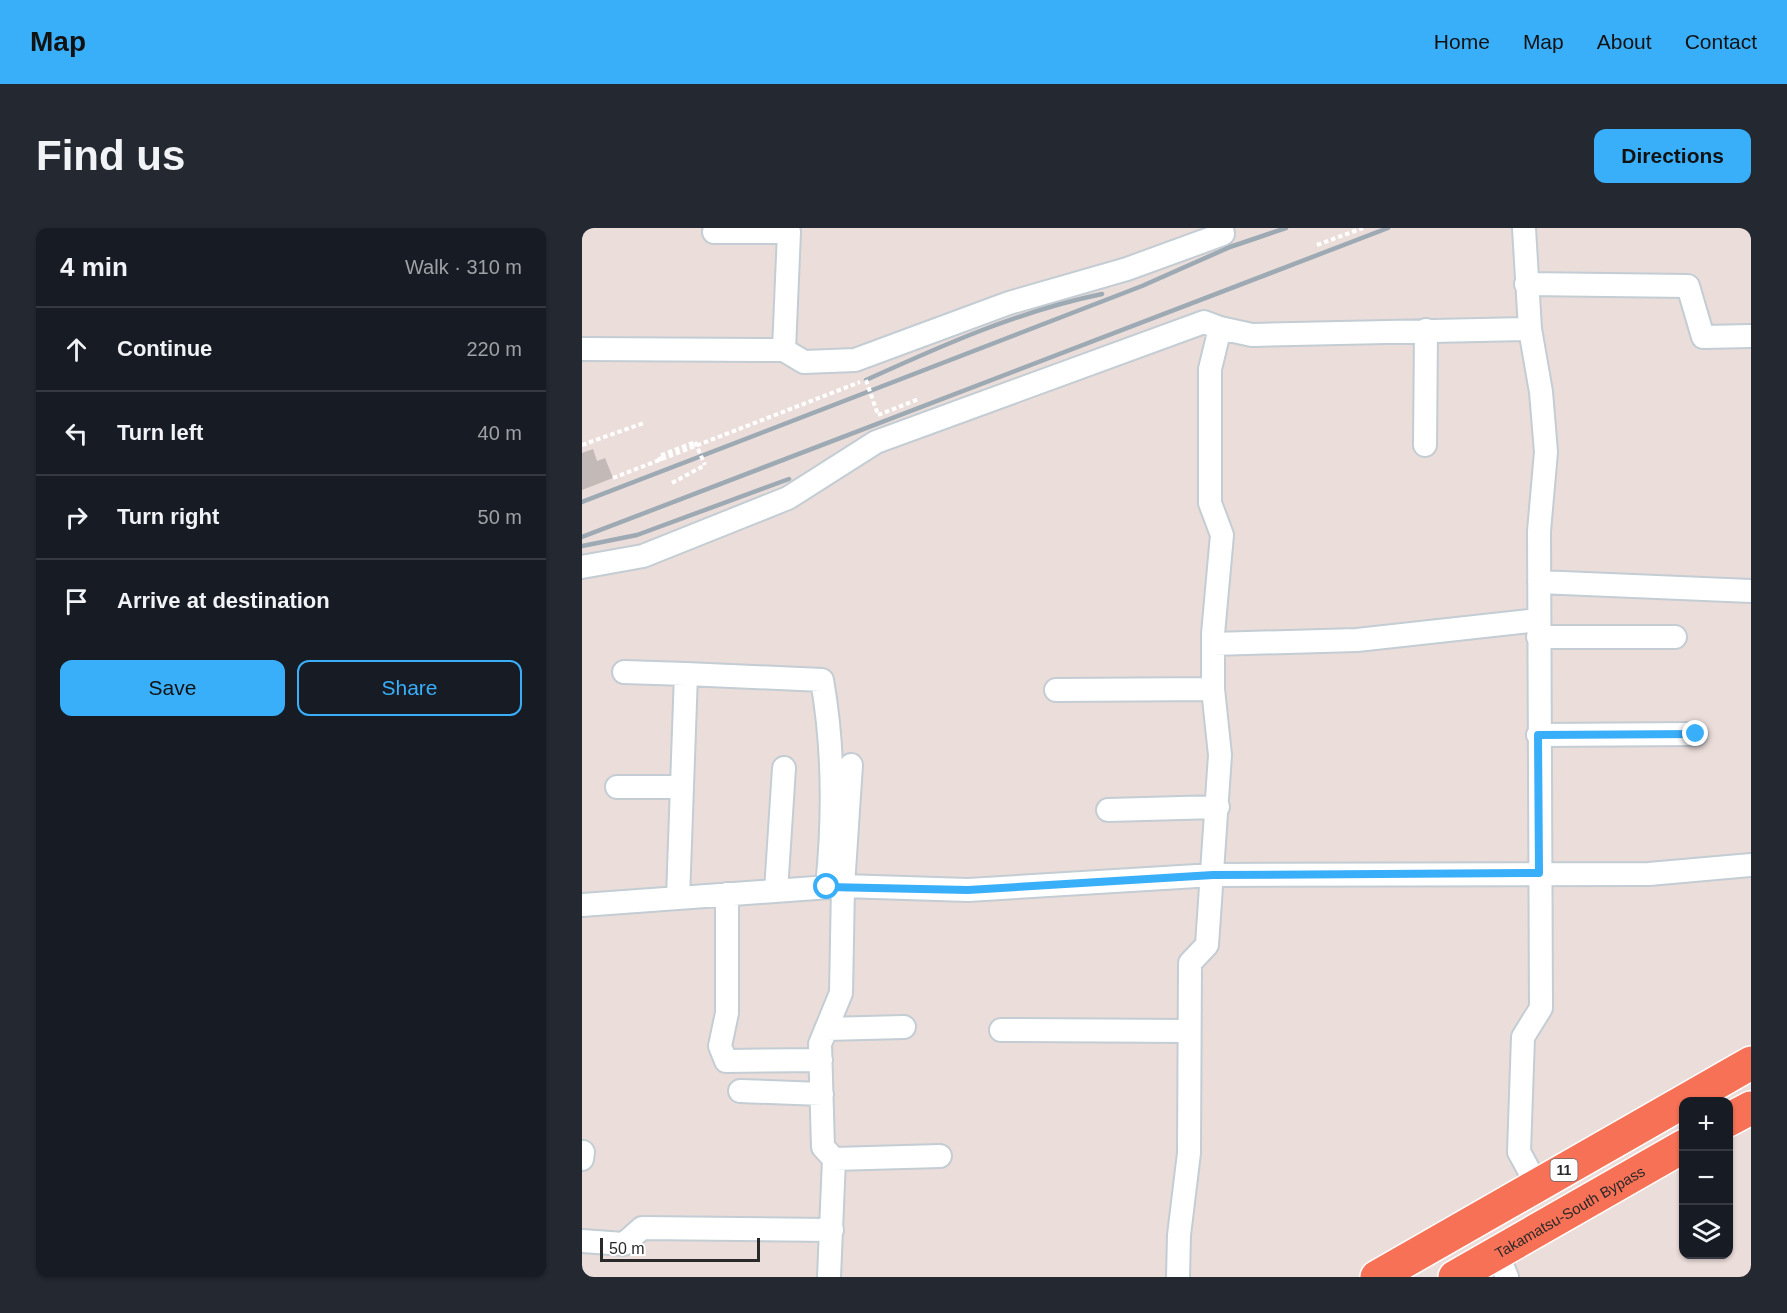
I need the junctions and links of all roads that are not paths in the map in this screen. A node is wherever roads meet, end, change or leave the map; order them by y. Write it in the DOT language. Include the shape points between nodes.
graph roads {
  1 [pos="1222,228"];
  2 [pos="1524,228"];
  3 [pos="714,232"];
  4 [pos="1526,284"];
  5 [pos="1220,328"];
  6 [pos="1530,329"];
  7 [pos="1426,330"];
  8 [pos="1751,336"];
  9 [pos="582,349"];
  10 [pos="784,350"];
  11 [pos="1425,445"];
  12 [pos="582,567"];
  13 [pos="1539,582"];
  14 [pos="1751,591"];
  15 [pos="1538,629"];
  16 [pos="1675,637"];
  17 [pos="1213,644"];
  18 [pos="624,672"];
  19 [pos="686,674"];
  20 [pos="1213,689"];
  21 [pos="1056,690"];
  22 [pos="1696,734"];
  23 [pos="1538,735"];
  24 [pos="851,765"];
  25 [pos="784,768"];
  26 [pos="617,787"];
  27 [pos="682,787"];
  28 [pos="1218,807"];
  29 [pos="1108,810"];
  30 [pos="1751,865"];
  31 [pos="1539,873"];
  32 [pos="1213,875"];
  33 [pos="835,887"];
  34 [pos="776,891"];
  35 [pos="726,894"];
  36 [pos="678,898"];
  37 [pos="582,906"];
  38 [pos="904,1027"];
  39 [pos="826,1029"];
  40 [pos="1001,1030"];
  41 [pos="1188,1031"];
  42 [pos="821,1060"];
  43 [pos="1751,1063"];
  44 [pos="740,1091"];
  45 [pos="822,1094"];
  46 [pos="1751,1107"];
  47 [pos="1733,1117"];
  48 [pos="1679,1149"];
  49 [pos="582,1152"];
  50 [pos="940,1156"];
  51 [pos="582,1159"];
  52 [pos="834,1159"];
  53 [pos="1537,1185"];
  54 [pos="832,1230"];
  55 [pos="582,1240"];
  56 [pos="1502,1265"];
  57 [pos="829,1277"];
  58 [pos="1178,1277"];
  59 [pos="1377,1277"];
  60 [pos="1455,1277"];
  1 -- 10 [label="street" via="1222,234 1148,262 1010,303 855,360 804,362"];
  2 -- 4 [label="street"];
  3 -- 10 [label="street" via="789,232"];
  4 -- 6 [label="street"];
  4 -- 8 [label="street" via="1688,286 1703,337"];
  5 -- 7 [label="street" via="1252,335"];
  5 -- 12 [label="street" via="1204,322 876,442 789,498 643,556"];
  5 -- 17 [label="street" via="1210,369 1210,503 1222,535"];
  6 -- 7 [label="street"];
  6 -- 13 [label="street" via="1546,452"];
  7 -- 11 [label="street"];
  9 -- 10 [label="street"];
  13 -- 14 [label="street"];
  13 -- 15 [label="street"];
  15 -- 16 [label="street"];
  15 -- 17 [label="street"];
  15 -- 23 [label="street"];
  17 -- 20 [label="street"];
  18 -- 19 [label="street"];
  19 -- 27 [label="street"];
  19 -- 33 [label="street" via="822,680 828,720"];
  20 -- 21 [label="street"];
  20 -- 28 [label="street" via="1220,755"];
  22 -- 23 [label="street"];
  23 -- 31 [label="street"];
  24 -- 33 [label="street"];
  25 -- 34 [label="street"];
  26 -- 27 [label="street"];
  27 -- 36 [label="street"];
  28 -- 29 [label="street"];
  28 -- 32 [label="street"];
  30 -- 31 [label="street" via="1649,874"];
  31 -- 32 [label="street"];
  31 -- 53 [label="street" via="1541,1008 1523,1037 1519,1152"];
  32 -- 33 [label="street" via="968,890"];
  32 -- 41 [label="street" via="1207,945 1190,963"];
  33 -- 34 [label="street"];
  33 -- 39 [label="street" via="841,993"];
  34 -- 35 [label="street"];
  35 -- 36 [label="street"];
  35 -- 42 [label="street" via="727,1014 720,1046 726,1061"];
  36 -- 37 [label="street"];
  38 -- 39 [label="street"];
  39 -- 42 [label="street" via="820,1044"];
  40 -- 41 [label="street"];
  41 -- 58 [label="street" via="1189,1153"];
  42 -- 45 [label="street"];
  43 -- 53 [label="highway, 11"];
  44 -- 45 [label="street"];
  45 -- 52 [label="street" via="823,1147"];
  46 -- 47 [label="highway"];
  48 -- 56 [label="highway, Takamatsu-South Bypass"];
  49 -- 51 [label="street"];
  50 -- 52 [label="street"];
  52 -- 54 [label="street"];
  53 -- 59 [label="highway, 11"];
  54 -- 55 [label="street" via="642,1228 624,1244"];
  54 -- 57 [label="street"];
  56 -- 60 [label="highway, Takamatsu-South Bypass"];
}
